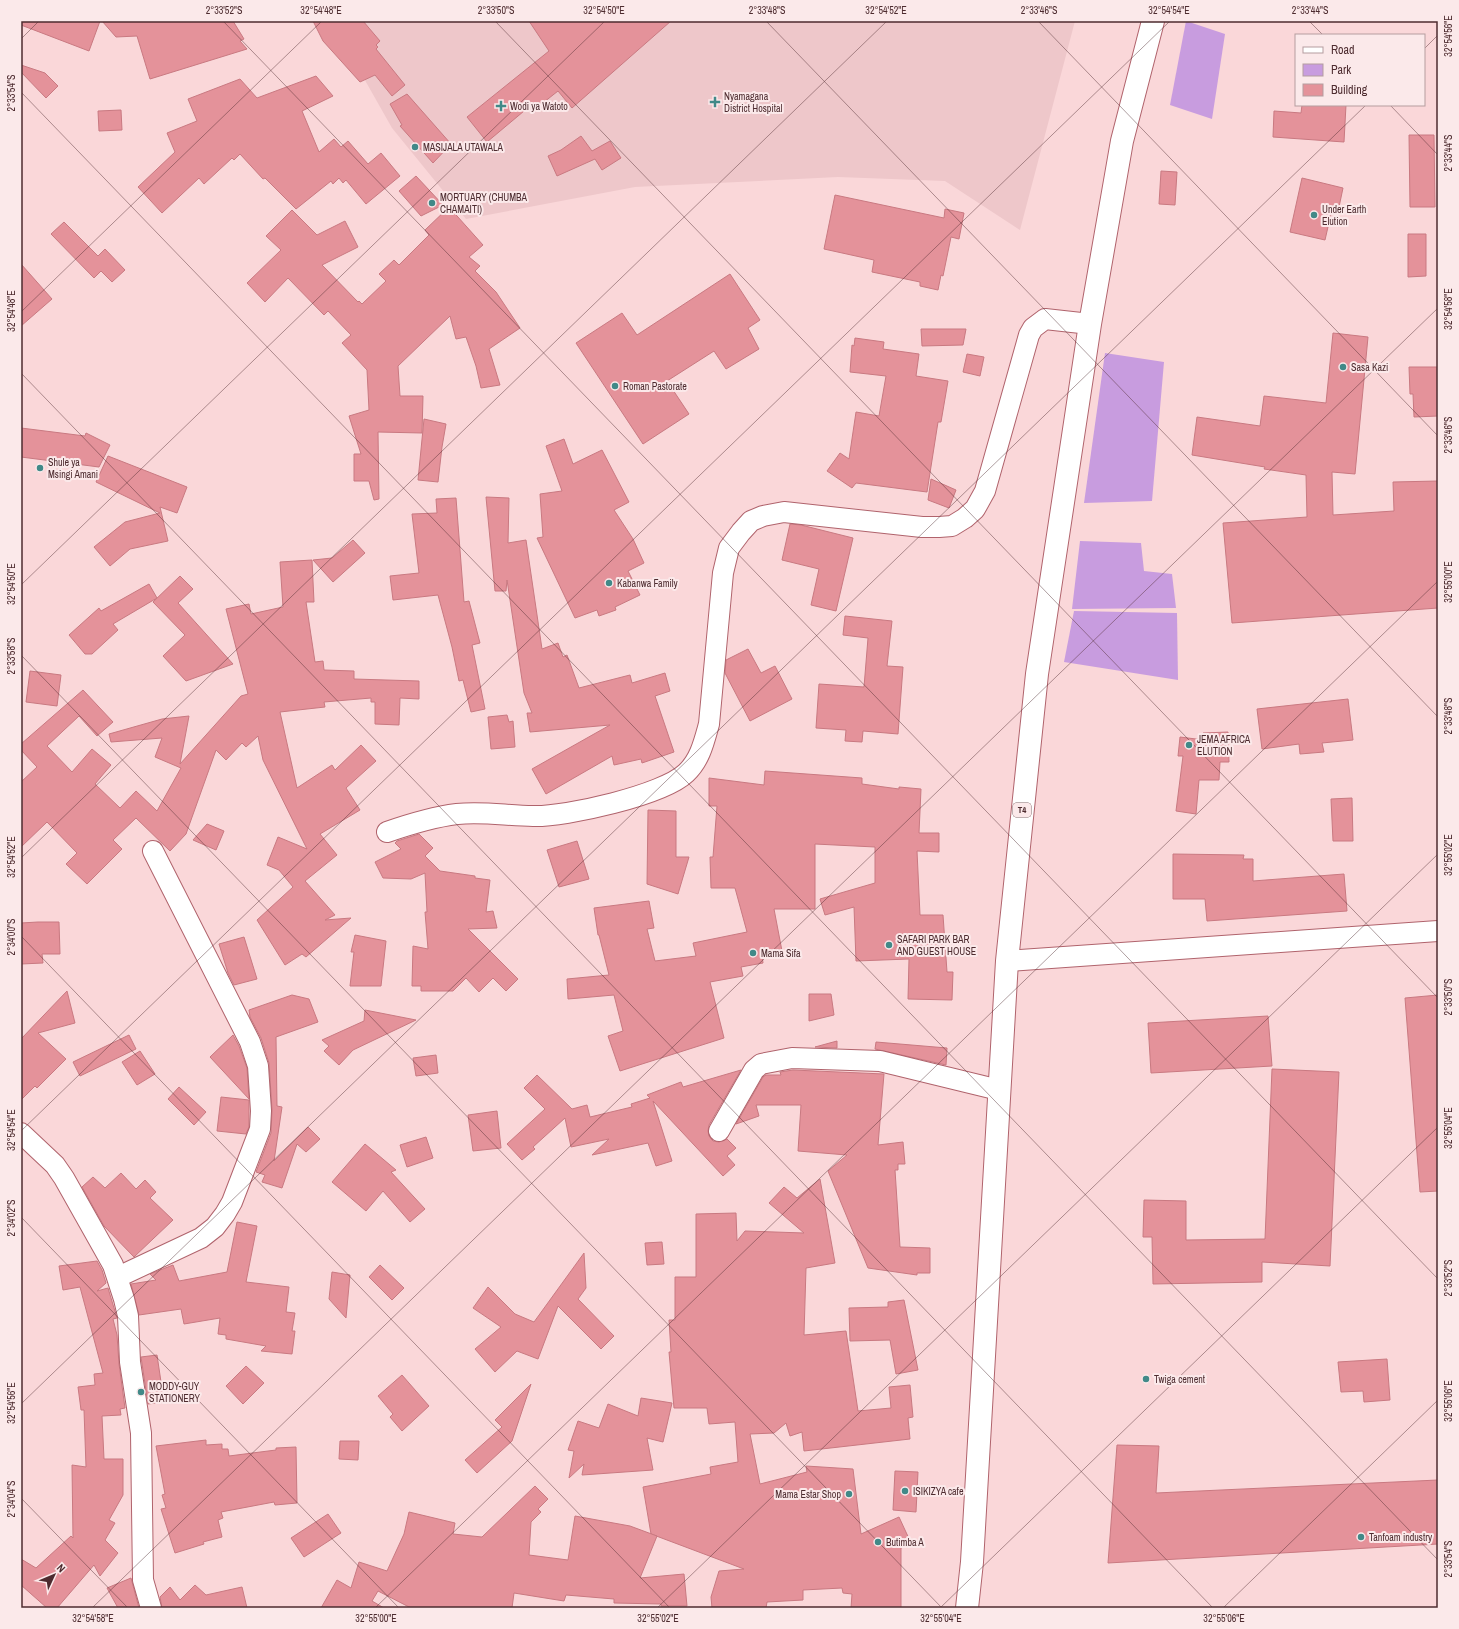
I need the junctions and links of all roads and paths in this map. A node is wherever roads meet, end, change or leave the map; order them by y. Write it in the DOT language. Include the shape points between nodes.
graph roads {
  1 [pos="1153,21"];
  2 [pos="1090,324"];
  3 [pos="387,832"];
  4 [pos="153,851"];
  5 [pos="1438,931"];
  6 [pos="1007,961"];
  7 [pos="999,1090"];
  8 [pos="719,1131"];
  9 [pos="21,1133"];
  10 [pos="118,1277"];
  11 [pos="151,1608"];
  12 [pos="967,1608"];
  1 -- 2 [label="highway, T4" via="1122,142"];
  2 -- 3 [label="street" via="1046,319 1033,328 1028,336 985,491 975,509 952,526 922,527 784,512 757,519 741,532 729,548 723,573 709,724 697,760 686,773 672,783 650,792 565,813 534,816 459,814 420,820"];
  2 -- 6 [label="highway, T4" via="1037,674"];
  4 -- 10 [label="street" via="250,1042 258,1066 260,1129 232,1202 214,1227 201,1238"];
  5 -- 6 [label="street"];
  6 -- 7 [label="highway, T4"];
  7 -- 8 [label="street" via="880,1061 792,1058 761,1064 754,1070"];
  7 -- 12 [label="highway, T4"];
  9 -- 10 [label="street" via="55,1165 64,1178"];
  10 -- 11 [label="street" via="128,1316 130,1362 141,1433 143,1580"];
}
